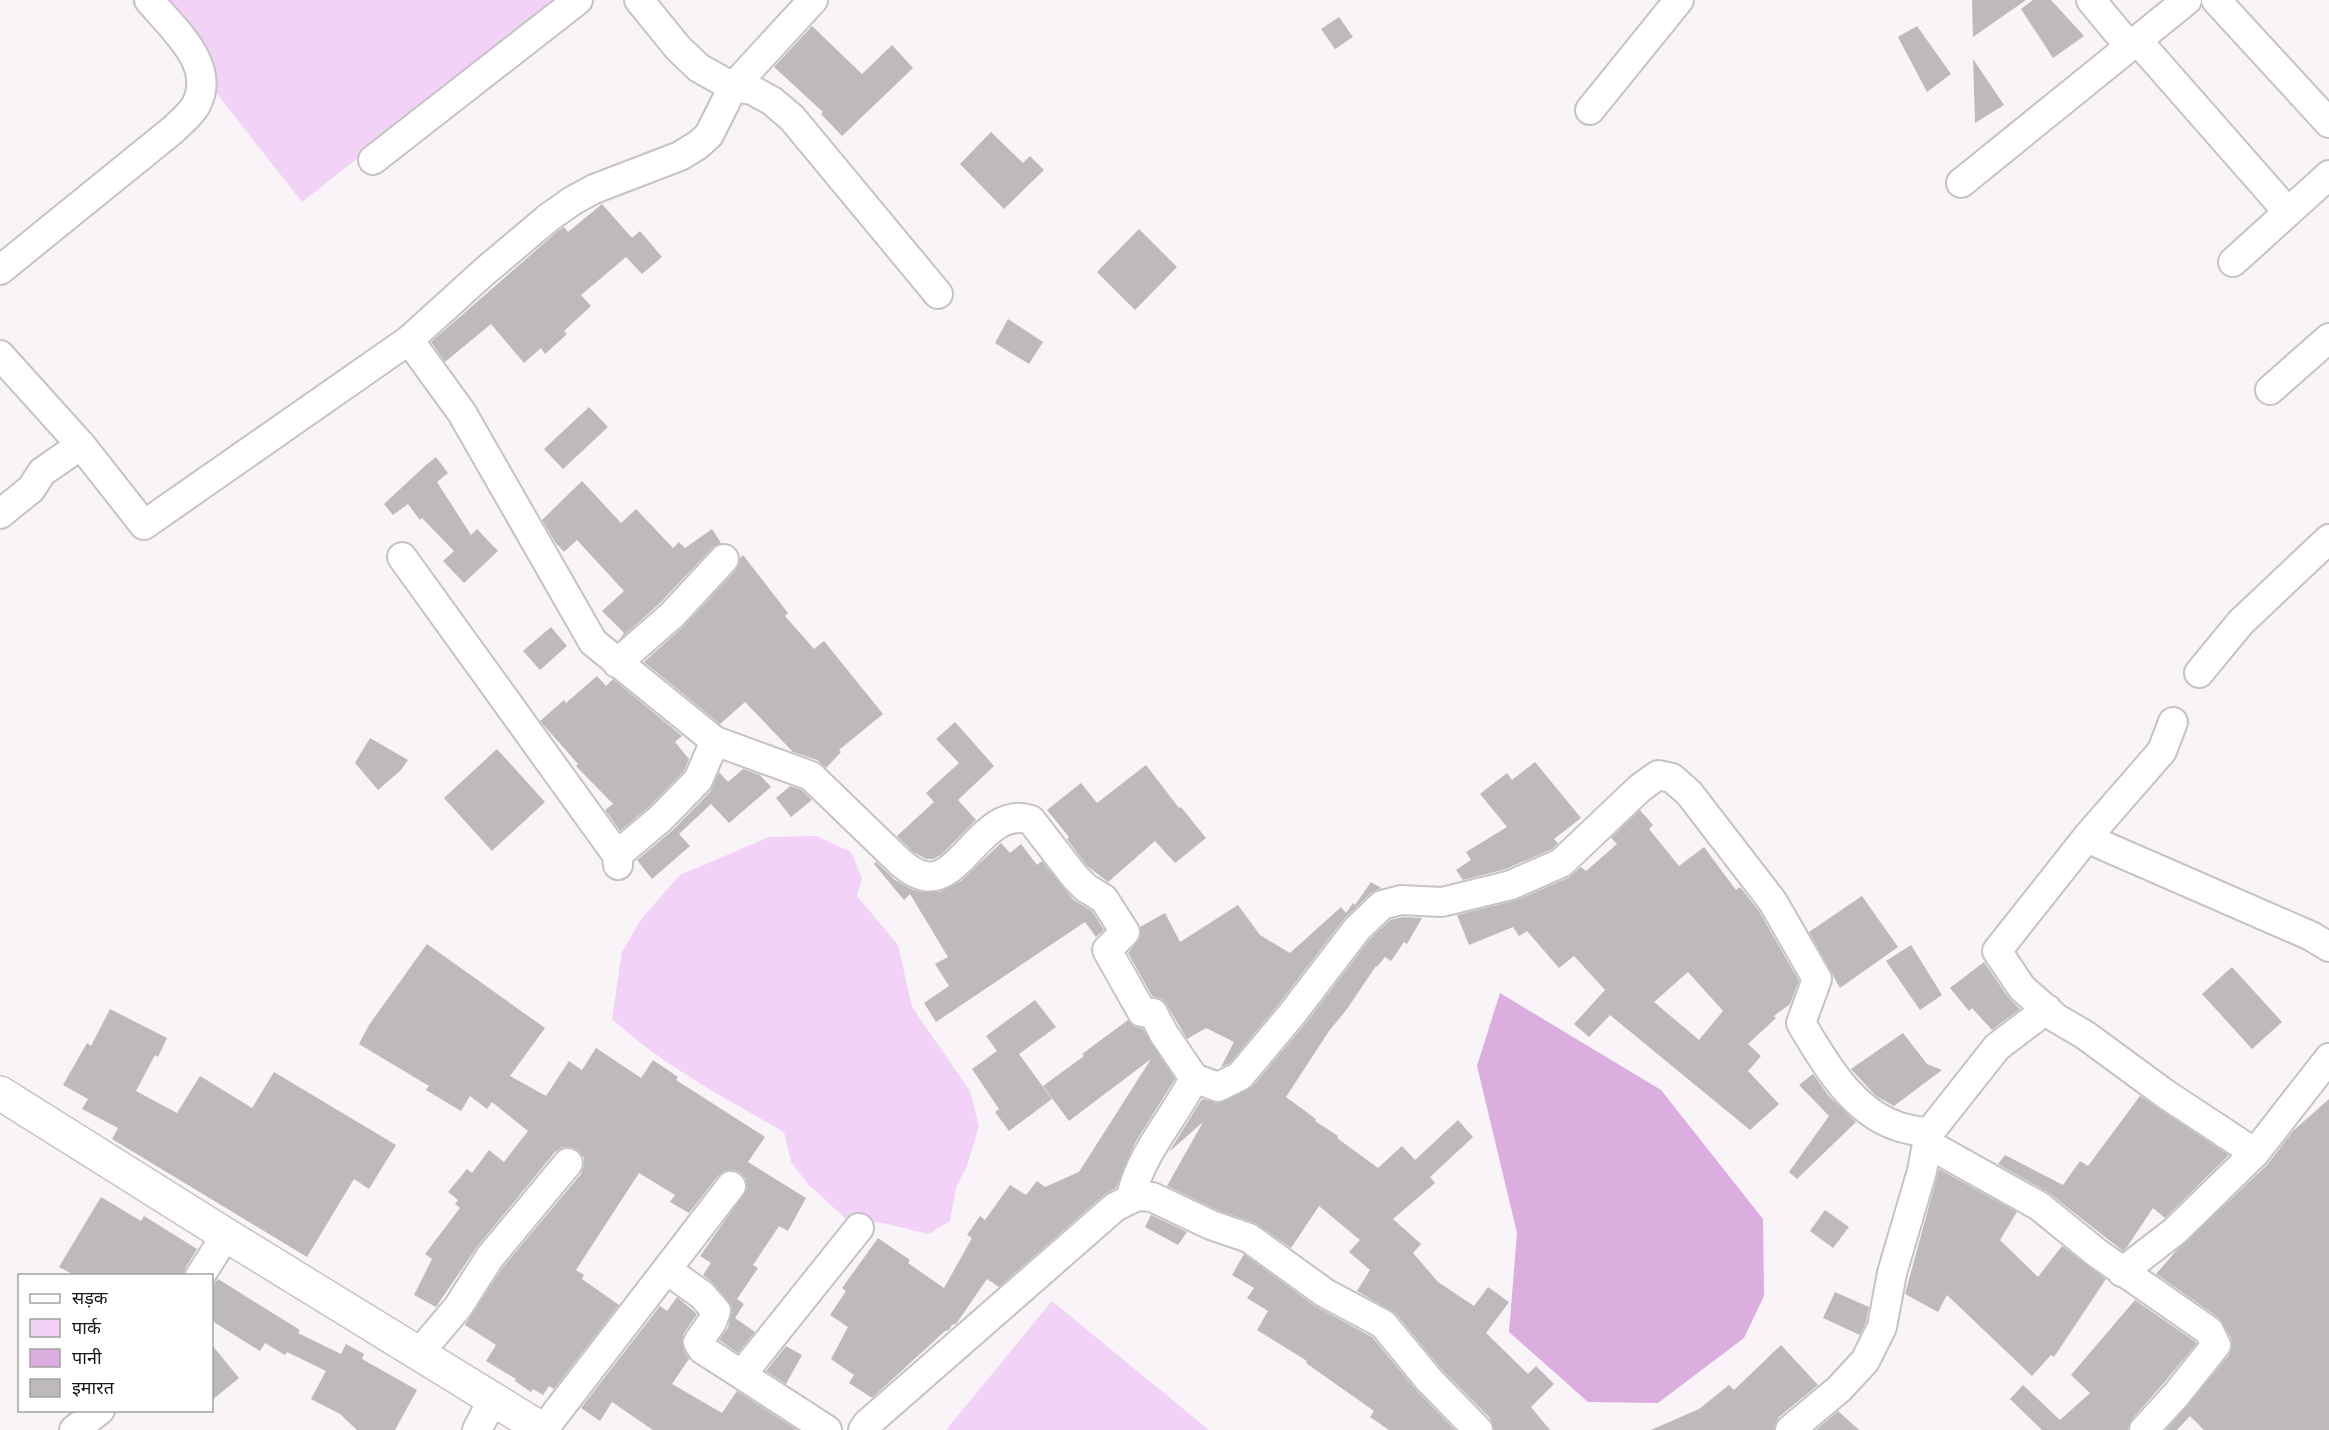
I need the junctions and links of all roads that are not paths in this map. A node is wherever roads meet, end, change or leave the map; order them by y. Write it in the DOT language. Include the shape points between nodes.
graph roads {
  1 [pos="149,0"];
  2 [pos="578,0"];
  3 [pos="639,0"];
  4 [pos="813,0"];
  5 [pos="1679,0"];
  6 [pos="2091,0"];
  7 [pos="2187,0"];
  8 [pos="2216,0"];
  9 [pos="2133,43"];
  10 [pos="733,87"];
  11 [pos="1590,110"];
  12 [pos="2329,123"];
  13 [pos="373,160"];
  14 [pos="2329,175"];
  15 [pos="1961,183"];
  16 [pos="2288,212"];
  17 [pos="2233,262"];
  18 [pos="0,270"];
  19 [pos="938,294"];
  20 [pos="2329,338"];
  21 [pos="409,340"];
  22 [pos="0,355"];
  23 [pos="2271,390"];
  24 [pos="81,445"];
  25 [pos="0,514"];
  26 [pos="2329,539"];
  27 [pos="402,557"];
  28 [pos="724,559"];
  29 [pos="617,663"];
  30 [pos="2199,673"];
  31 [pos="2173,722"];
  32 [pos="715,741"];
  33 [pos="2100,844"];
  34 [pos="2329,947"];
  35 [pos="2047,1009"];
  36 [pos="2329,1058"];
  37 [pos="1194,1078"];
  38 [pos="0,1093"];
  39 [pos="1929,1132"];
  40 [pos="2255,1153"];
  41 [pos="568,1163"];
  42 [pos="731,1186"];
  43 [pos="1131,1197"];
  44 [pos="859,1228"];
  45 [pos="226,1235"];
  46 [pos="667,1270"];
  47 [pos="2122,1272"];
  48 [pos="201,1274"];
  49 [pos="419,1353"];
  50 [pos="742,1374"];
  51 [pos="493,1399"];
  52 [pos="97,1412"];
  53 [pos="74,1430"];
  54 [pos="477,1430"];
  55 [pos="543,1430"];
  56 [pos="827,1430"];
  57 [pos="863,1430"];
  58 [pos="1478,1430"];
  59 [pos="1790,1430"];
  60 [pos="2144,1430"];
  1 -- 18 [label="street" via="197,58 203,82 196,106 174,129"];
  2 -- 13 [label="street"];
  3 -- 10 [label="street" via="699,68"];
  4 -- 10 [label="street"];
  5 -- 11 [label="street"];
  6 -- 9 [label="street"];
  7 -- 9 [label="street"];
  8 -- 12 [label="street"];
  9 -- 15 [label="street"];
  9 -- 16 [label="street"];
  10 -- 19 [label="street" via="752,90 792,118"];
  10 -- 21 [label="street" via="709,135 698,145 572,201 484,272"];
  14 -- 16 [label="street"];
  16 -- 17 [label="street"];
  20 -- 23 [label="street"];
  21 -- 24 [label="street" via="144,525"];
  21 -- 29 [label="street" via="462,413 593,642"];
  22 -- 24 [label="street"];
  24 -- 25 [label="street" via="42,472 31,489"];
  26 -- 30 [label="street" via="2241,622"];
  27 -- 32 [label="street" via="617,860 698,780"];
  28 -- 29 [label="street" via="672,615"];
  29 -- 32 [label="street"];
  31 -- 35 [label="street" via="2162,751 1997,951 2022,988"];
  32 -- 37 [label="street" via="811,776 900,862 926,877 942,875 1006,818 1020,816 1031,820 1075,877 1110,907 1125,932 1107,950 1142,1012 1153,1013"];
  33 -- 34 [label="street"];
  35 -- 39 [label="street" via="1997,1047"];
  35 -- 40 [label="street"];
  36 -- 40 [label="street"];
  37 -- 39 [label="street" via="1218,1087 1240,1076 1357,929 1382,905 1401,900 1442,902 1511,885 1561,863 1658,775 1672,778 1689,793 1773,902 1817,979 1801,1023 1827,1067 1871,1111 1896,1126"];
  37 -- 43 [label="street" via="1178,1110 1143,1161"];
  38 -- 45 [label="main road"];
  39 -- 47 [label="street" via="1930,1145 2039,1206"];
  39 -- 59 [label="street" via="1882,1327 1865,1361 1839,1389"];
  40 -- 47 [label="street" via="2175,1230"];
  41 -- 49 [label="street" via="490,1257 458,1307"];
  42 -- 46 [label="street"];
  43 -- 57 [label="street"];
  43 -- 58 [label="street" via="1152,1197 1249,1238 1325,1293 1383,1324 1430,1381"];
  44 -- 50 [label="street"];
  45 -- 48 [label="street"];
  45 -- 49 [label="main road"];
  46 -- 50 [label="street" via="702,1295 716,1311 698,1342 702,1349"];
  46 -- 55 [label="street"];
  47 -- 60 [label="street" via="2209,1331 2216,1345"];
  49 -- 51 [label="main road"];
  50 -- 56 [label="street"];
  51 -- 54 [label="street"];
  51 -- 55 [label="main road"];
  52 -- 53 [label="street"];
}
